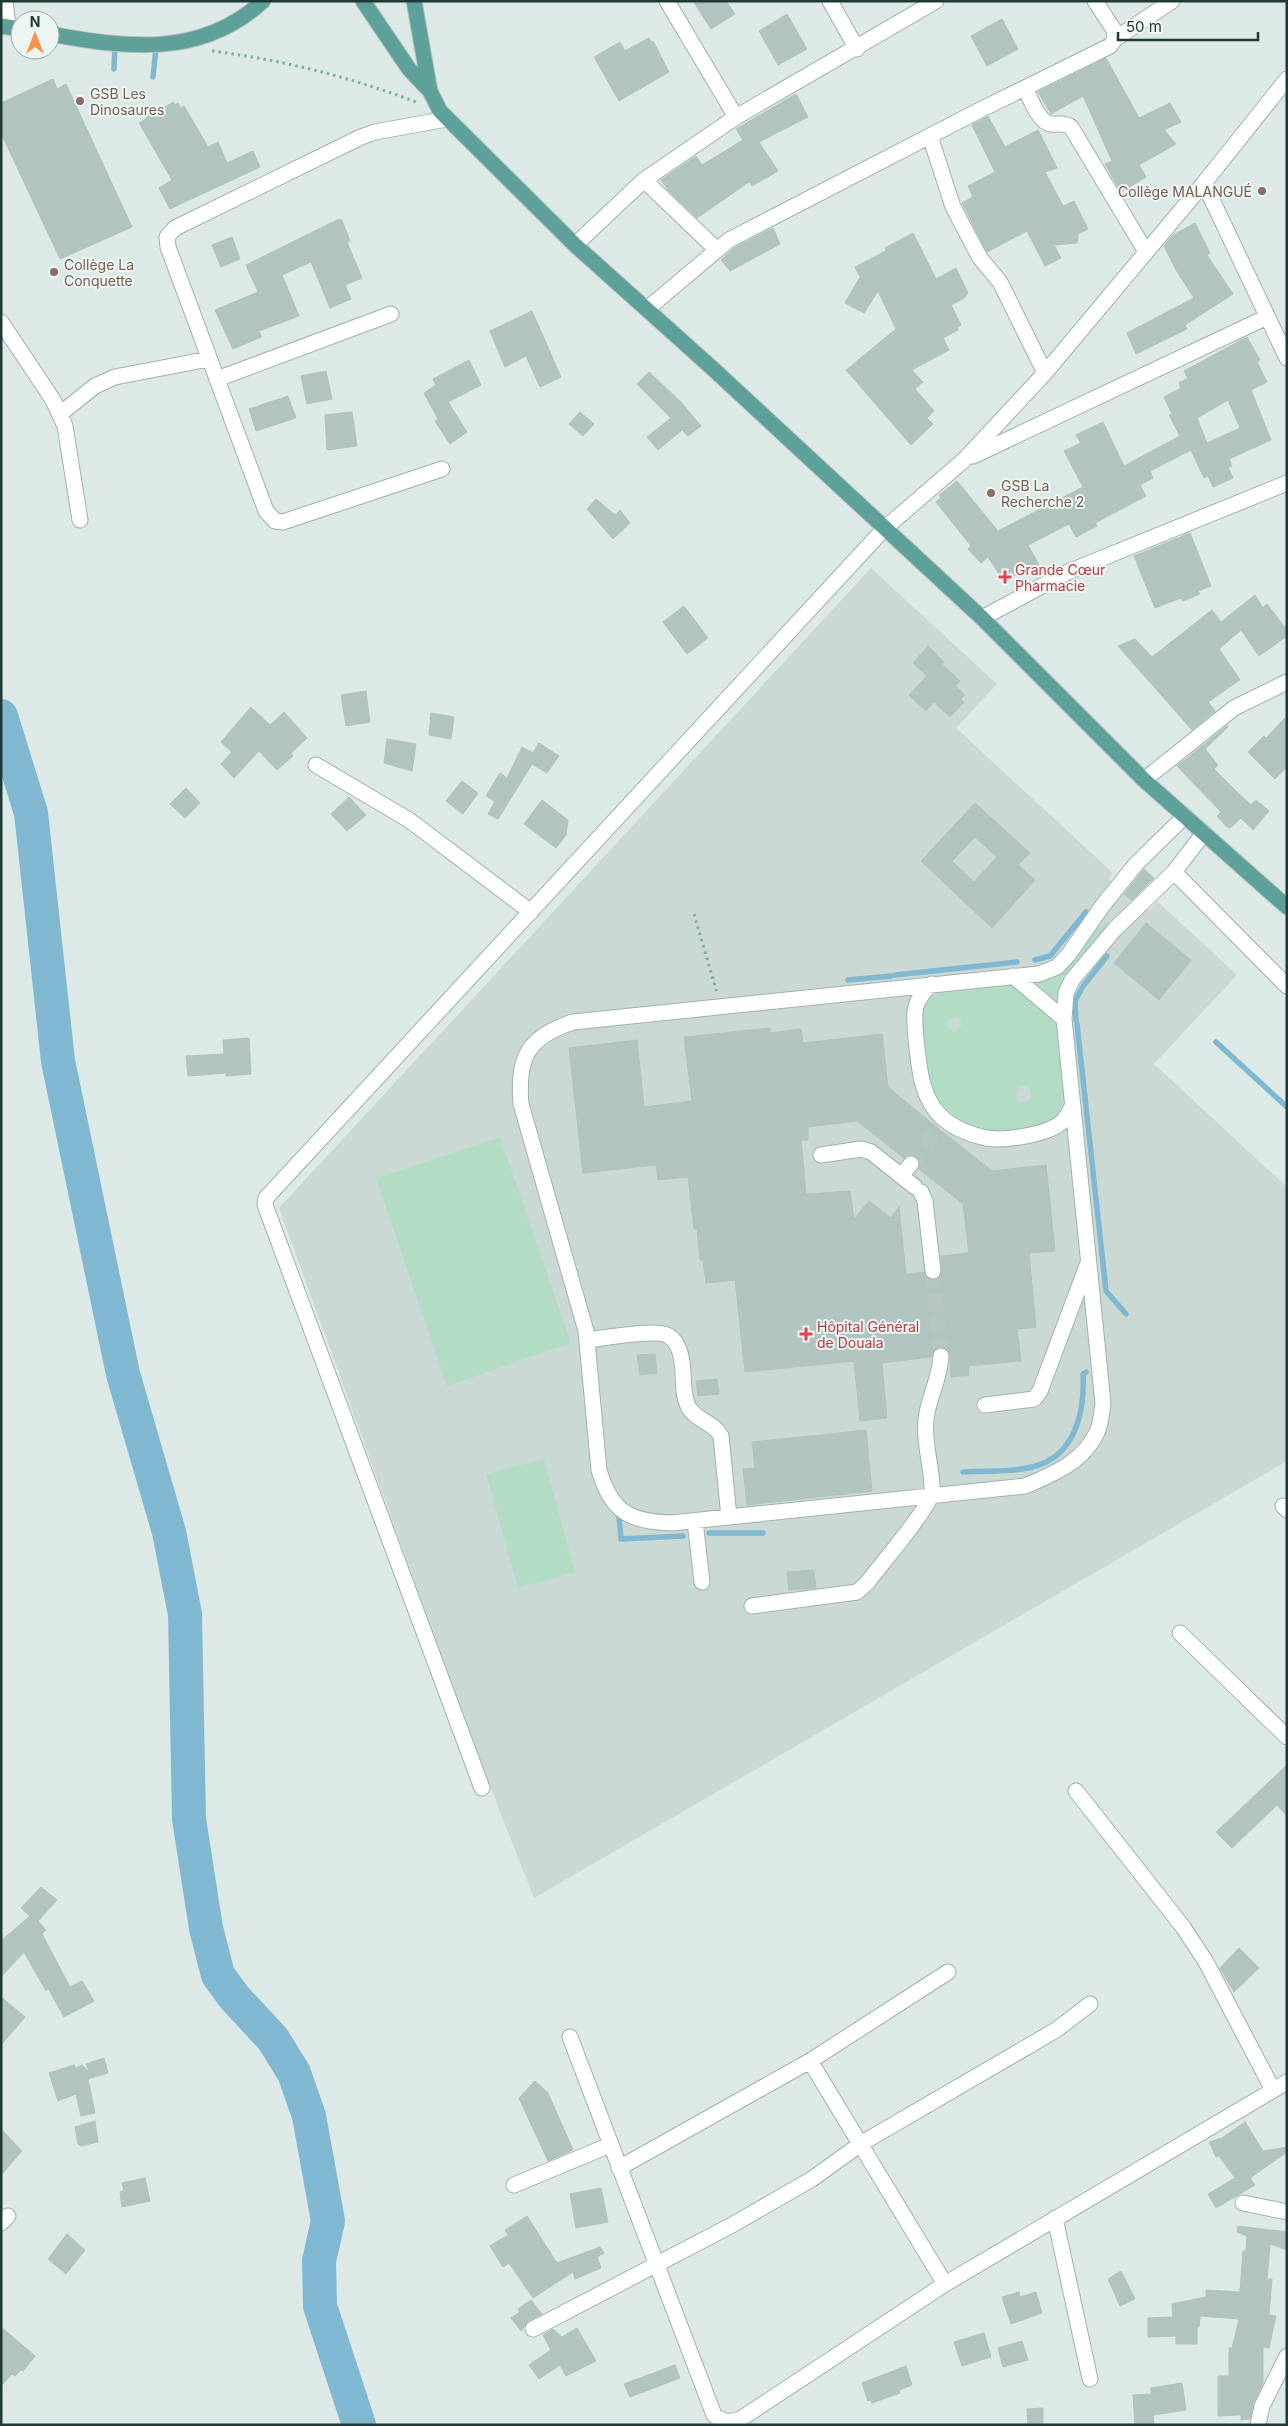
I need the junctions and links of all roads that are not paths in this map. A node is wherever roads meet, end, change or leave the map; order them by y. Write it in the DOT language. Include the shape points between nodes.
graph roads {
  1 [pos="5,1"];
  2 [pos="364,1"];
  3 [pos="414,1"];
  4 [pos="667,1"];
  5 [pos="830,1"];
  6 [pos="936,1"];
  7 [pos="1094,1"];
  8 [pos="1172,1"];
  9 [pos="265,2"];
  10 [pos="10,27"];
  11 [pos="60,36"];
  12 [pos="1115,39"];
  13 [pos="858,49"];
  14 [pos="1287,79"];
  15 [pos="1025,88"];
  16 [pos="430,91"];
  17 [pos="443,115"];
  18 [pos="736,117"];
  19 [pos="930,136"];
  20 [pos="644,180"];
  21 [pos="1204,183"];
  22 [pos="575,244"];
  23 [pos="716,249"];
  24 [pos="1146,252"];
  25 [pos="647,309"];
  26 [pos="391,314"];
  27 [pos="1268,317"];
  28 [pos="1,322"];
  29 [pos="1287,358"];
  30 [pos="209,359"];
  31 [pos="1045,373"];
  32 [pos="217,379"];
  33 [pos="60,414"];
  34 [pos="964,460"];
  35 [pos="442,469"];
  36 [pos="1287,483"];
  37 [pos="80,520"];
  38 [pos="884,529"];
  39 [pos="982,618"];
  40 [pos="1287,682"];
  41 [pos="316,765"];
  42 [pos="1144,780"];
  43 [pos="1185,816"];
  44 [pos="1204,833"];
  45 [pos="1174,872"];
  46 [pos="1287,907"];
  47 [pos="531,912"];
  48 [pos="1013,976"];
  49 [pos="932,984"];
  50 [pos="1287,986"];
  51 [pos="1064,1019"];
  52 [pos="1073,1105"];
  53 [pos="821,1155"];
  54 [pos="911,1164"];
  55 [pos="901,1176"];
  56 [pos="1089,1260"];
  57 [pos="933,1271"];
  58 [pos="587,1340"];
  59 [pos="941,1356"];
  60 [pos="985,1406"];
  61 [pos="933,1494"];
  62 [pos="729,1517"];
  63 [pos="695,1521"];
  64 [pos="702,1582"];
  65 [pos="752,1606"];
  66 [pos="1180,1633"];
  67 [pos="1287,1737"];
  68 [pos="482,1788"];
  69 [pos="1076,1791"];
  70 [pos="948,1972"];
  71 [pos="1090,2004"];
  72 [pos="570,2037"];
  73 [pos="810,2061"];
  74 [pos="1287,2082"];
  75 [pos="1273,2090"];
  76 [pos="862,2142"];
  77 [pos="610,2145"];
  78 [pos="619,2168"];
  79 [pos="514,2185"];
  80 [pos="1243,2203"];
  81 [pos="1287,2212"];
  82 [pos="1055,2218"];
  83 [pos="656,2266"];
  84 [pos="945,2284"];
  85 [pos="533,2328"];
  86 [pos="1287,2356"];
  87 [pos="1090,2379"];
  88 [pos="1258,2425"];
  1 -- 10 [label="street"];
  2 -- 16 [label="main road" via="409,69"];
  3 -- 16 [label="main road"];
  4 -- 18 [label="street"];
  5 -- 13 [label="street"];
  6 -- 13 [label="street"];
  7 -- 12 [label="street" via="1114,30"];
  8 -- 12 [label="street"];
  9 -- 11 [label="main road" via="235,24 167,46 125,46"];
  12 -- 15 [label="street" via="1110,46"];
  13 -- 18 [label="street"];
  14 -- 21 [label="street"];
  15 -- 19 [label="street"];
  15 -- 24 [label="street" via="1043,121 1071,127"];
  16 -- 17 [label="main road"];
  17 -- 22 [label="main road"];
  17 -- 30 [label="street" via="361,137 175,228 168,237 168,247"];
  18 -- 20 [label="street"];
  19 -- 23 [label="street"];
  19 -- 31 [label="street" via="953,207 980,258 1000,282"];
  20 -- 22 [label="street"];
  20 -- 23 [label="street"];
  21 -- 24 [label="street"];
  21 -- 27 [label="street"];
  22 -- 25 [label="main road"];
  23 -- 25 [label="street"];
  24 -- 31 [label="street"];
  25 -- 38 [label="main road"];
  26 -- 32 [label="street"];
  27 -- 29 [label="street"];
  27 -- 34 [label="street"];
  28 -- 33 [label="street"];
  30 -- 32 [label="street"];
  30 -- 33 [label="street" via="115,377 95,386"];
  31 -- 34 [label="street"];
  32 -- 35 [label="street" via="266,511 275,520 283,522"];
  33 -- 37 [label="street" via="65,426"];
  34 -- 38 [label="street"];
  36 -- 39 [label="street" via="1068,572"];
  38 -- 39 [label="main road"];
  38 -- 47 [label="street"];
  39 -- 42 [label="main road"];
  40 -- 42 [label="street" via="1234,708"];
  41 -- 47 [label="street" via="409,820"];
  42 -- 43 [label="main road"];
  43 -- 44 [label="main road"];
  43 -- 48 [label="street" via="1136,864 1057,967 1039,974"];
  44 -- 45 [label="street"];
  44 -- 46 [label="main road"];
  45 -- 50 [label="street"];
  45 -- 51 [label="street" via="1115,928 1072,980 1066,993"];
  47 -- 68 [label="street" via="264,1202"];
  48 -- 49 [label="street"];
  48 -- 51 [label="street"];
  49 -- 52 [label="street" via="920,994 914,1009 920,1072 927,1096 943,1125 987,1138 1032,1135 1063,1121"];
  49 -- 58 [label="street" via="573,1022 545,1034 534,1045 520,1069 521,1104"];
  51 -- 52 [label="street"];
  52 -- 56 [label="street"];
  53 -- 55 [label="street" via="861,1149 872,1152"];
  54 -- 55 [label="street"];
  55 -- 57 [label="street" via="925,1200"];
  56 -- 60 [label="street" via="1040,1391 1034,1399"];
  56 -- 61 [label="street" via="1104,1403 1098,1429 1088,1446 1055,1473 1025,1486"];
  58 -- 62 [label="street" via="655,1333 668,1335 676,1342 691,1413 716,1427 721,1436"];
  58 -- 63 [label="street" via="599,1470 604,1489 622,1512 633,1518 650,1522"];
  59 -- 61 [label="street" via="940,1374 926,1416 924,1433"];
  61 -- 62 [label="street"];
  61 -- 65 [label="street" via="873,1576 857,1592"];
  62 -- 63 [label="street"];
  63 -- 64 [label="street"];
  66 -- 67 [label="street"];
  69 -- 75 [label="street" via="1206,1962"];
  70 -- 73 [label="street"];
  71 -- 76 [label="street" via="1056,2030"];
  72 -- 77 [label="street"];
  73 -- 76 [label="street"];
  73 -- 78 [label="street"];
  74 -- 75 [label="street"];
  75 -- 82 [label="street"];
  76 -- 83 [label="street" via="812,2180"];
  76 -- 84 [label="street"];
  77 -- 78 [label="street"];
  77 -- 79 [label="street"];
  78 -- 83 [label="street"];
  80 -- 81 [label="street"];
  82 -- 84 [label="street"];
  82 -- 87 [label="street"];
  83 -- 84 [label="street" via="714,2415 729,2422 739,2420"];
  83 -- 85 [label="street"];
  86 -- 88 [label="street" via="1262,2406"];
}
